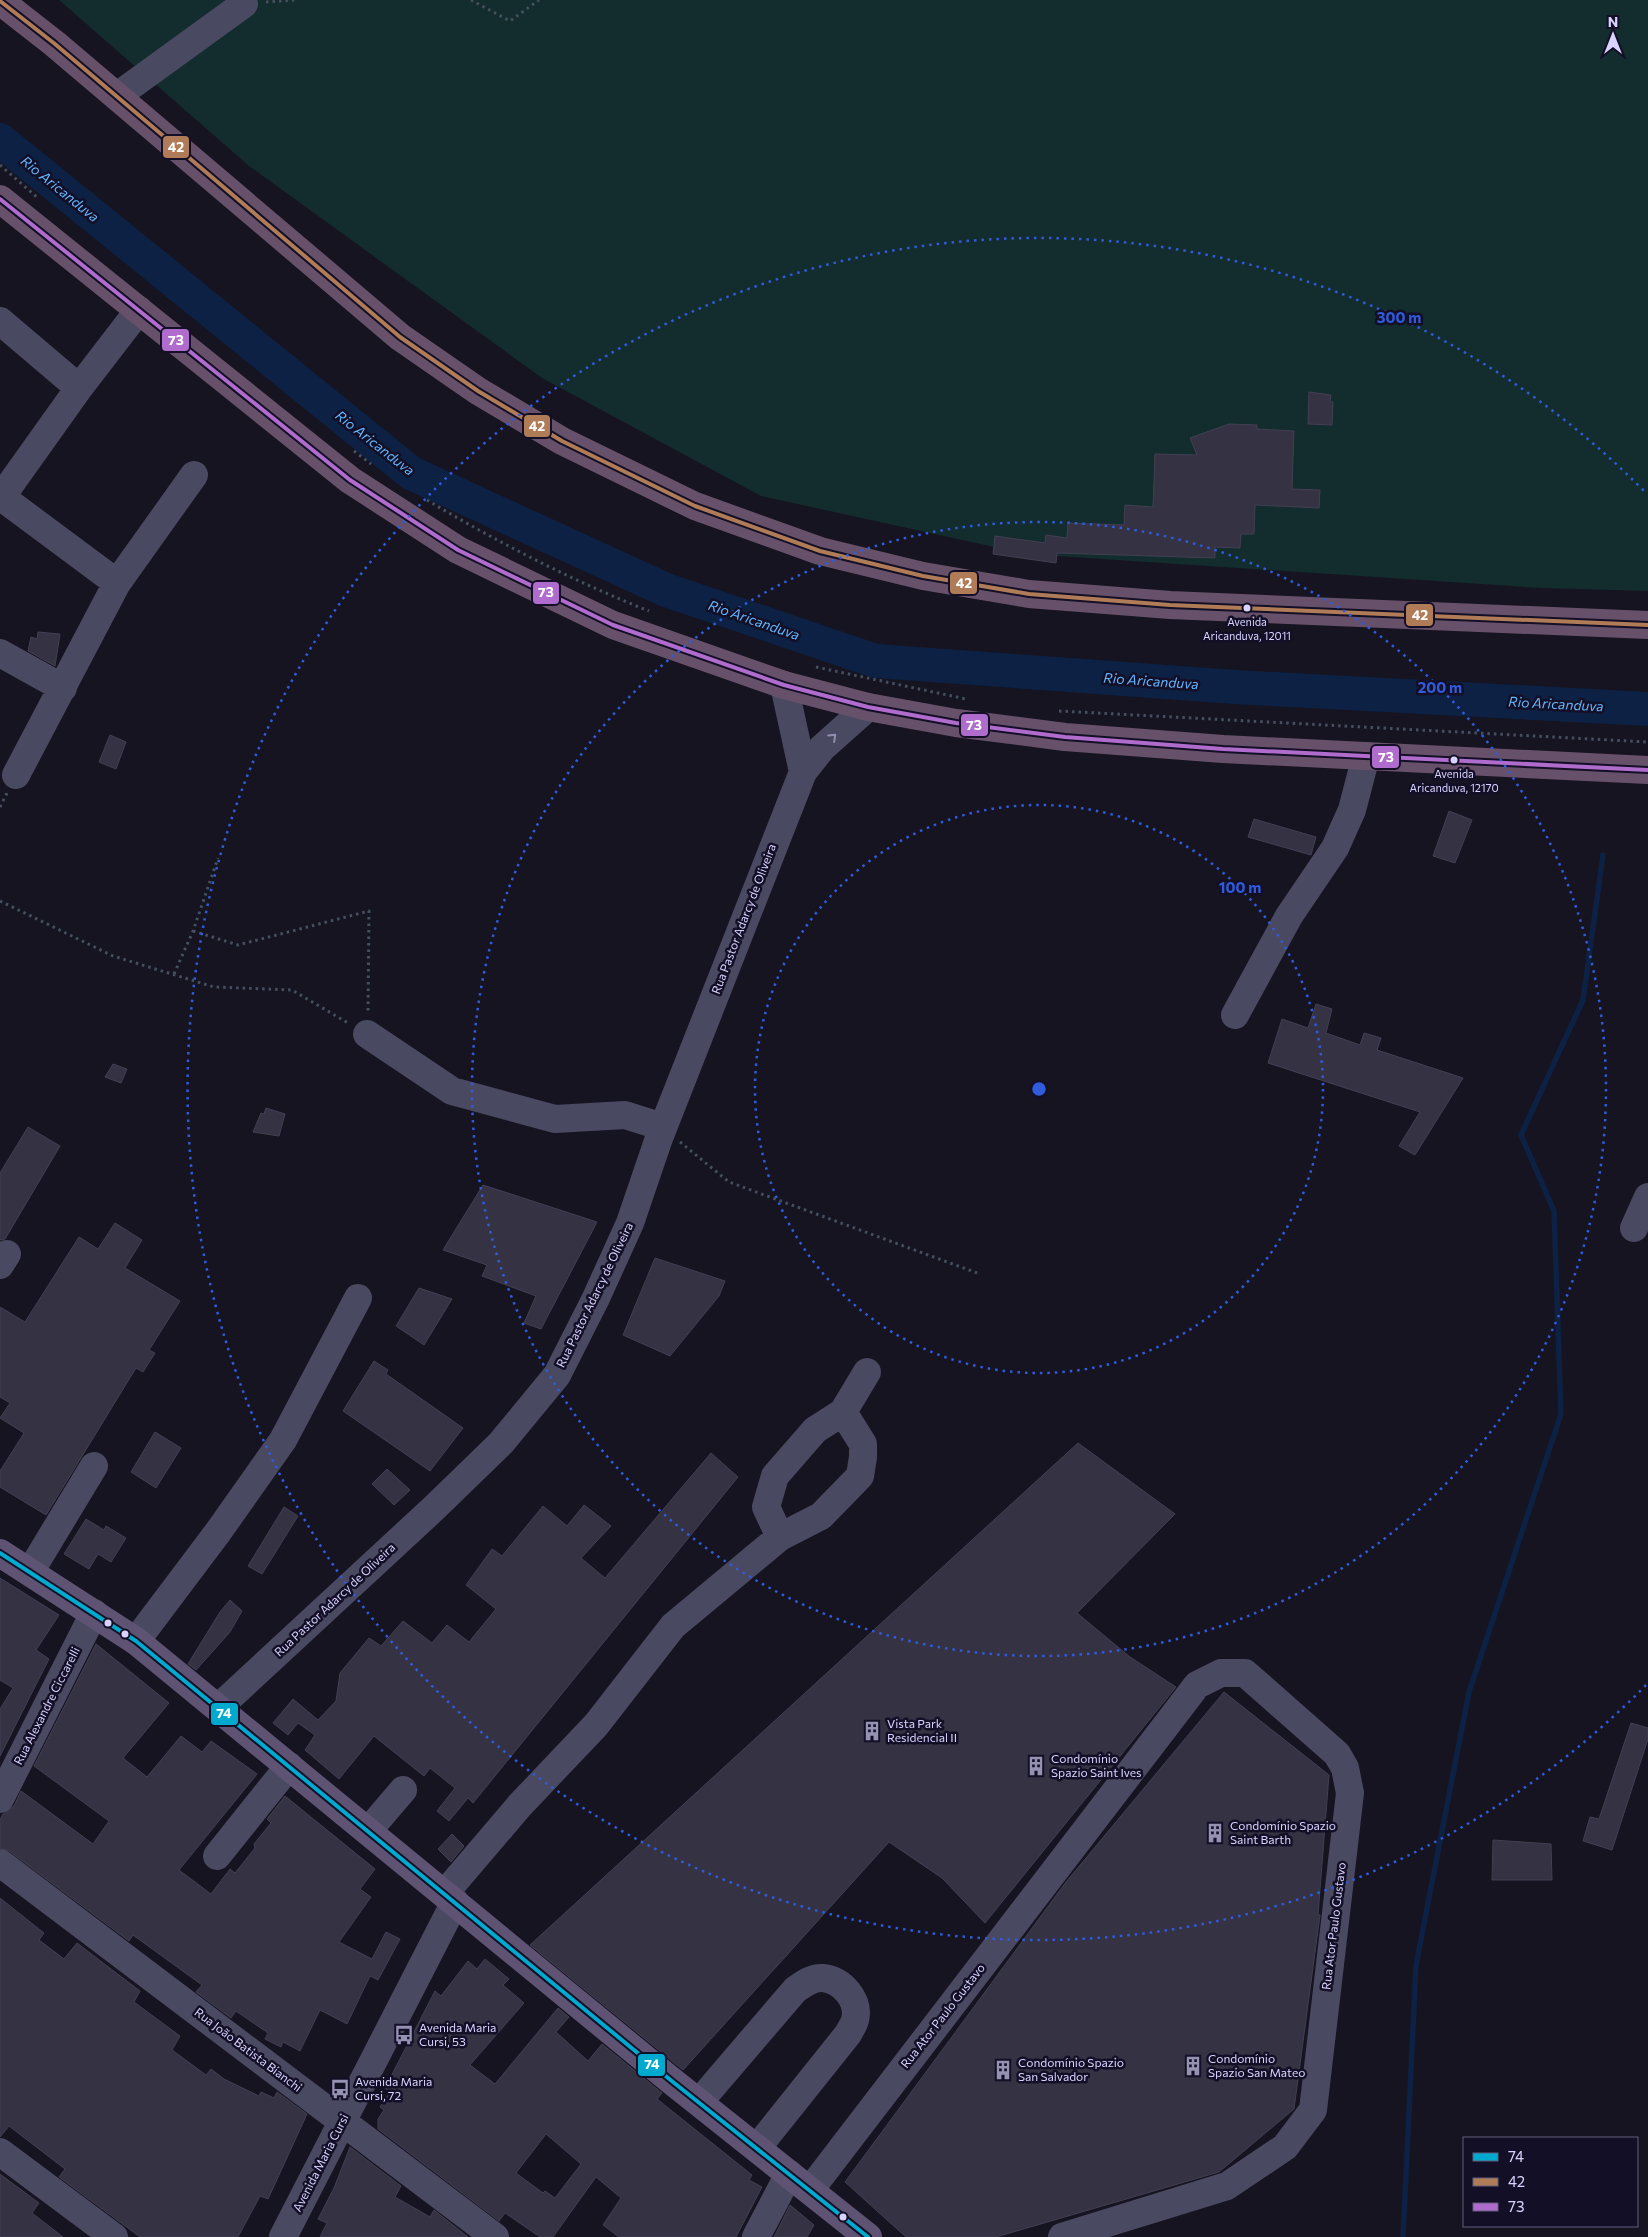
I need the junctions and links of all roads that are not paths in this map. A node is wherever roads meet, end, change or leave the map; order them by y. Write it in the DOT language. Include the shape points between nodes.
graph roads {
  1 [pos="0,1"];
  2 [pos="244,4"];
  3 [pos="117,96"];
  4 [pos="0,198"];
  5 [pos="139,310"];
  6 [pos="0,321"];
  7 [pos="79,388"];
  8 [pos="194,475"];
  9 [pos="0,498"];
  10 [pos="116,583"];
  11 [pos="1648,625"];
  12 [pos="0,652"];
  13 [pos="784,686"];
  14 [pos="63,688"];
  15 [pos="868,707"];
  16 [pos="1366,756"];
  17 [pos="1648,770"];
  18 [pos="803,772"];
  19 [pos="16,775"];
  20 [pos="1235,1015"];
  21 [pos="368,1034"];
  22 [pos="663,1127"];
  23 [pos="1648,1198"];
  24 [pos="1634,1228"];
  25 [pos="358,1298"];
  26 [pos="867,1372"];
  27 [pos="843,1412"];
  28 [pos="94,1466"];
  29 [pos="780,1537"];
  30 [pos="0,1553"];
  31 [pos="30,1572"];
  32 [pos="94,1613"];
  33 [pos="136,1641"];
  34 [pos="218,1708"];
  35 [pos="289,1766"];
  36 [pos="403,1790"];
  37 [pos="0,1798"];
  38 [pos="368,1831"];
  39 [pos="217,1856"];
  40 [pos="0,1863"];
  41 [pos="450,1898"];
  42 [pos="700,2101"];
  43 [pos="342,2121"];
  44 [pos="757,2148"];
  45 [pos="0,2152"];
  46 [pos="800,2182"];
  47 [pos="114,2237"];
  48 [pos="283,2237"];
  49 [pos="495,2237"];
  50 [pos="756,2237"];
  51 [pos="868,2237"];
  52 [pos="1062,2237"];
  1 -- 3 [label="highway"];
  2 -- 3 [label="street"];
  3 -- 11 [label="highway" via="400,337 478,391 562,442 695,506 820,551 923,576 1029,594 1170,605"];
  4 -- 5 [label="highway"];
  5 -- 7 [label="street"];
  5 -- 13 [label="highway" via="350,480 458,550 612,625"];
  6 -- 7 [label="street"];
  7 -- 9 [label="street"];
  8 -- 10 [label="street"];
  9 -- 10 [label="street"];
  10 -- 14 [label="street"];
  12 -- 14 [label="street"];
  13 -- 15 [label="highway"];
  13 -- 18 [label="street"];
  14 -- 19 [label="street"];
  15 -- 16 [label="highway" via="956,724 1065,737"];
  18 -- 15 [label="street, Rua Pastor Adarcy de Oliveira, one-way" via="822,748"];
  16 -- 17 [label="highway"];
  16 -- 20 [label="street" via="1352,810 1335,848 1289,916"];
  18 -- 22 [label="street, Rua Pastor Adarcy de Oliveira"];
  21 -- 22 [label="street" via="452,1091 555,1119 625,1115"];
  22 -- 34 [label="street, Rua Pastor Adarcy de Oliveira" via="630,1223 557,1375 501,1444"];
  23 -- 24 [label="street"];
  25 -- 33 [label="street" via="283,1440"];
  26 -- 27 [label="street"];
  27 -- 29 [label="street" via="814,1430 775,1476 766,1507"];
  27 -- 29 [label="street, Avenida Maria Cursi" via="863,1444 860,1476 822,1516"];
  28 -- 31 [label="street"];
  29 -- 41 [label="street, Avenida Maria Cursi" via="673,1626 596,1725 520,1805"];
  30 -- 31 [label="main road"];
  31 -- 32 [label="main road"];
  32 -- 33 [label="main road"];
  32 -- 37 [label="street, Rua Alexandre Ciccarelli"];
  33 -- 34 [label="main road"];
  34 -- 35 [label="main road"];
  35 -- 38 [label="main road"];
  35 -- 39 [label="street"];
  36 -- 38 [label="street"];
  38 -- 41 [label="main road"];
  40 -- 43 [label="street, Rua João Batista Bianchi"];
  41 -- 42 [label="main road"];
  41 -- 43 [label="street, Avenida Maria Cursi"];
  42 -- 44 [label="main road"];
  42 -- 44 [label="street" via="795,1990 808,1980 823,1978 843,1985 855,2002 856,2019 848,2034"];
  43 -- 48 [label="street, Avenida Maria Cursi"];
  43 -- 49 [label="street, Rua João Batista Bianchi"];
  44 -- 46 [label="main road"];
  45 -- 47 [label="street"];
  46 -- 50 [label="street, Rua Ator Paulo Gustavo"];
  46 -- 51 [label="main road"];
  46 -- 52 [label="street, Rua Ator Paulo Gustavo" via="1197,1685 1220,1673 1245,1673 1338,1754 1345,1768 1350,1793 1313,2110 1285,2146 1227,2186"];
}
